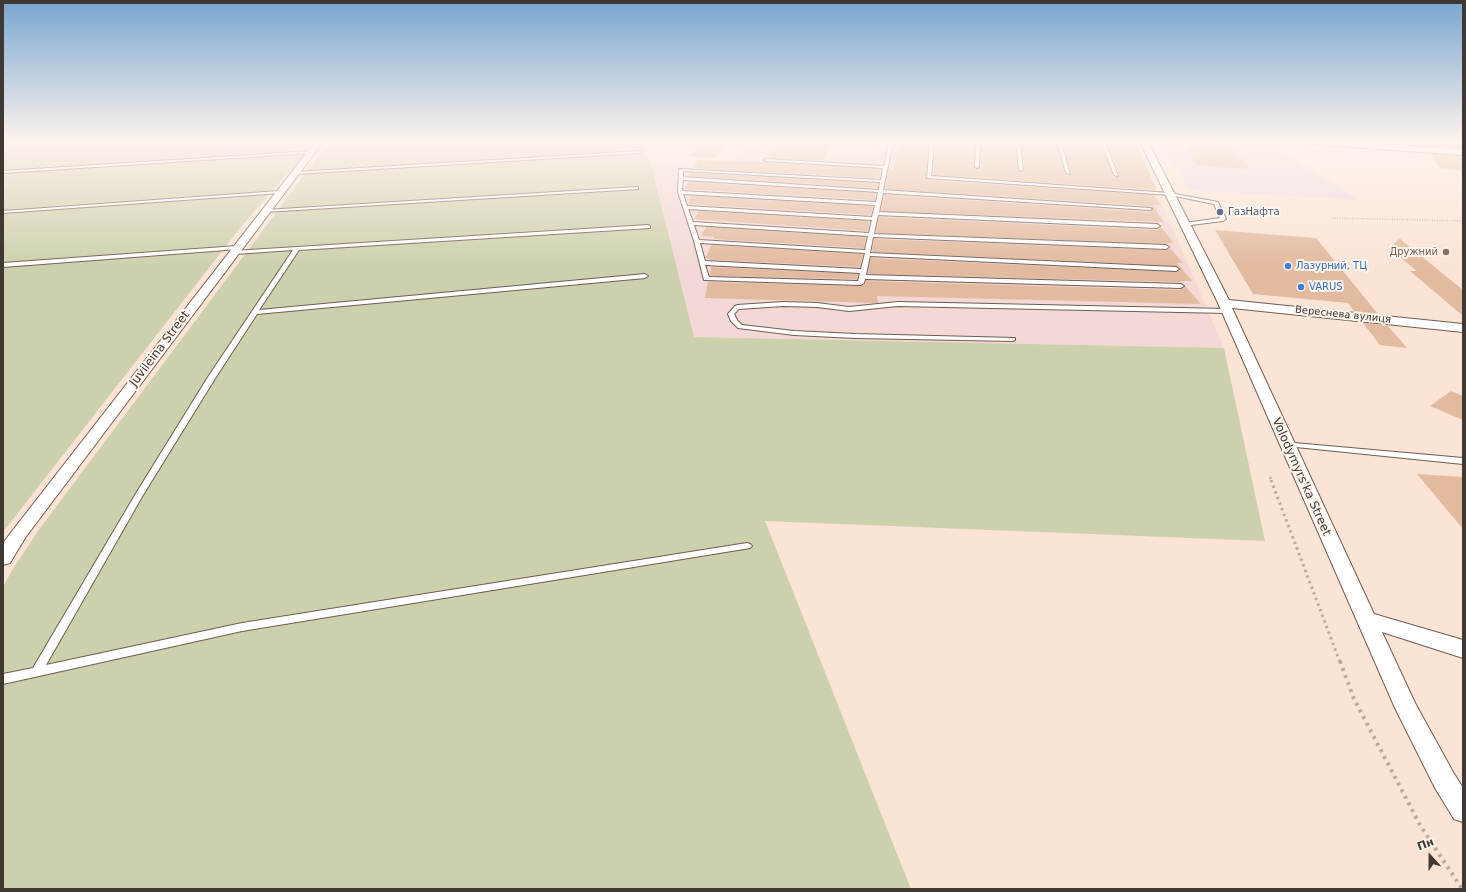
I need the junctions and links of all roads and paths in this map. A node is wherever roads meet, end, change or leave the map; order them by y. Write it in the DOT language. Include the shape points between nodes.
graph roads {
  1 [pos="287,184"];
  2 [pos="680,184"];
  3 [pos="774,184"];
  4 [pos="882,184"];
  5 [pos="1023,184"];
  6 [pos="1165,184"];
  7 [pos="636,188"];
  8 [pos="881,190"];
  9 [pos="280,192"];
  10 [pos="680,192"];
  11 [pos="1170,194"];
  12 [pos="878,204"];
  13 [pos="686,207"];
  14 [pos="1150,209"];
  15 [pos="265,211"];
  16 [pos="3,212"];
  17 [pos="876,213"];
  18 [pos="1332,218"];
  19 [pos="875,219"];
  20 [pos="1463,220"];
  21 [pos="691,223"];
  22 [pos="1185,225"];
  23 [pos="1157,226"];
  24 [pos="648,227"];
  25 [pos="871,235"];
  26 [pos="697,241"];
  27 [pos="1166,247"];
  28 [pos="298,248"];
  29 [pos="236,250"];
  30 [pos="867,253"];
  31 [pos="702,263"];
  32 [pos="3,265"];
  33 [pos="1176,269"];
  34 [pos="863,274"];
  35 [pos="645,276"];
  36 [pos="1181,286"];
  37 [pos="1225,307"];
  38 [pos="256,312"];
  39 [pos="1463,328"];
  40 [pos="1013,339"];
  41 [pos="1286,444"];
  42 [pos="1463,461"];
  43 [pos="1270,477"];
  44 [pos="747,546"];
  45 [pos="3,558"];
  46 [pos="1365,620"];
  47 [pos="1463,649"];
  48 [pos="37,671"];
  49 [pos="3,679"];
  50 [pos="1463,810"];
  51 [pos="1462,889"];
  1 -- 9 [label="street, Juvileina Street"];
  2 -- 10 [label="lane"];
  3 -- 8 [label="lane"];
  4 -- 8 [label="lane"];
  5 -- 11 [label="lane"];
  6 -- 11 [label="street, Volodymyrs'ka Street"];
  7 -- 15 [label="lane"];
  8 -- 12 [label="lane"];
  8 -- 14 [label="lane"];
  9 -- 15 [label="street, Juvileina Street"];
  9 -- 16 [label="lane"];
  10 -- 12 [label="lane"];
  10 -- 13 [label="lane"];
  11 -- 22 [label="street, Volodymyrs'ka Street"];
  11 -- 22 [label="lane" via="1216,203 1223,219"];
  12 -- 17 [label="lane"];
  13 -- 19 [label="lane"];
  13 -- 21 [label="lane"];
  15 -- 29 [label="street, Juvileina Street"];
  17 -- 19 [label="lane"];
  17 -- 23 [label="lane"];
  18 -- 20 [label="path"];
  19 -- 25 [label="lane"];
  21 -- 25 [label="lane"];
  21 -- 26 [label="lane"];
  22 -- 37 [label="street, Volodymyrs'ka Street"];
  24 -- 28 [label="lane"];
  25 -- 27 [label="lane"];
  25 -- 30 [label="lane"];
  26 -- 30 [label="lane"];
  26 -- 31 [label="lane"];
  28 -- 29 [label="lane"];
  28 -- 38 [label="lane"];
  29 -- 32 [label="lane"];
  29 -- 45 [label="street, Juvileina Street"];
  30 -- 33 [label="lane"];
  30 -- 34 [label="lane"];
  31 -- 34 [label="lane"];
  31 -- 34 [label="lane" via="706,279 861,283"];
  34 -- 36 [label="lane"];
  35 -- 38 [label="lane"];
  37 -- 39 [label="street, Вереснева вулиця"];
  37 -- 40 [label="lane" via="898,304 849,309 783,304 737,307 731,314 740,327 794,333"];
  37 -- 41 [label="street, Volodymyrs'ka Street"];
  38 -- 48 [label="lane" via="212,377 139,495"];
  41 -- 42 [label="lane"];
  41 -- 46 [label="street, Volodymyrs'ka Street"];
  43 -- 51 [label="path" via="1354,699 1420,825"];
  44 -- 48 [label="lane" via="242,627"];
  46 -- 47 [label="street"];
  46 -- 50 [label="street, Volodymyrs'ka Street" via="1406,708"];
  48 -- 49 [label="lane"];
}
